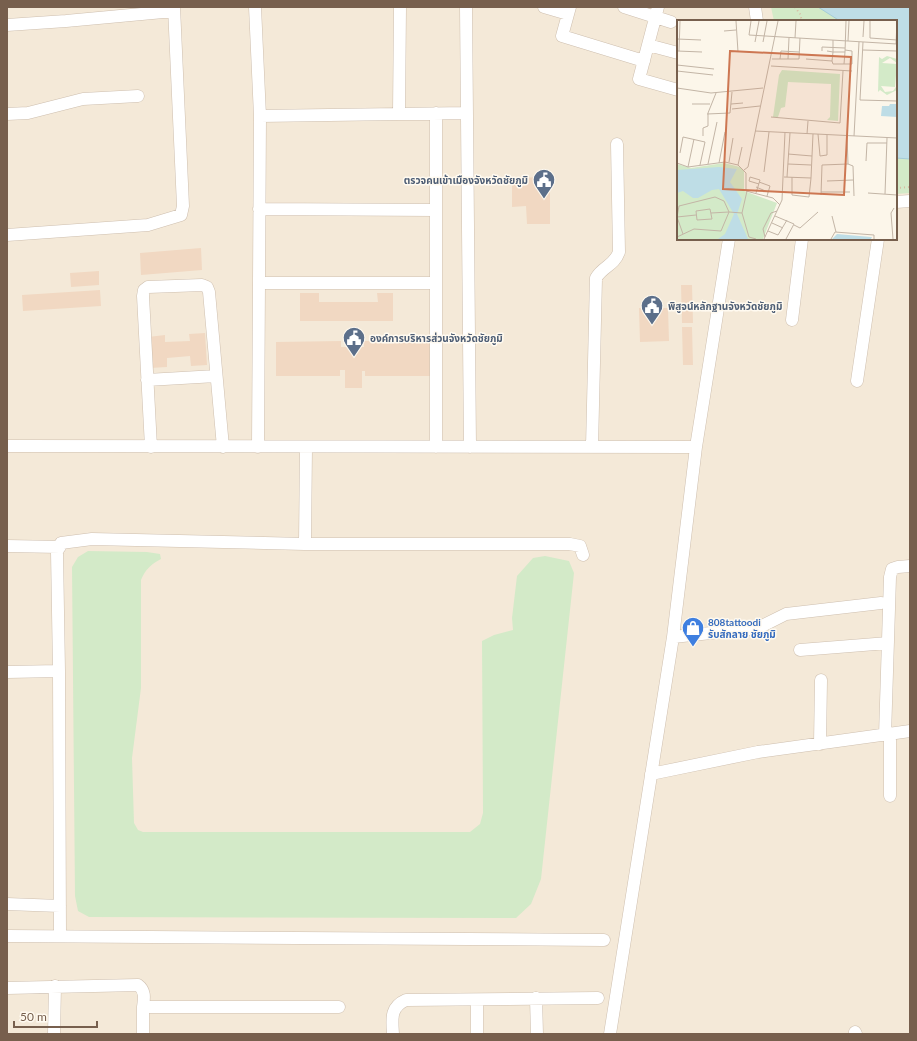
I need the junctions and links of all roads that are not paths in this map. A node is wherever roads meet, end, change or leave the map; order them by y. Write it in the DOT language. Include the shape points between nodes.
graph roads {
  1 [pos="255,7"];
  2 [pos="400,7"];
  3 [pos="466,7"];
  4 [pos="544,7"];
  5 [pos="624,7"];
  6 [pos="755,7"];
  7 [pos="174,9"];
  8 [pos="569,11"];
  9 [pos="657,12"];
  10 [pos="757,20"];
  11 [pos="671,22"];
  12 [pos="7,25"];
  13 [pos="648,45"];
  14 [pos="677,53"];
  15 [pos="644,61"];
  16 [pos="677,90"];
  17 [pos="138,96"];
  18 [pos="399,113"];
  19 [pos="436,113"];
  20 [pos="467,113"];
  21 [pos="7,114"];
  22 [pos="260,116"];
  23 [pos="617,144"];
  24 [pos="910,201"];
  25 [pos="897,202"];
  26 [pos="259,209"];
  27 [pos="436,210"];
  28 [pos="7,235"];
  29 [pos="729,240"];
  30 [pos="802,240"];
  31 [pos="878,240"];
  32 [pos="259,283"];
  33 [pos="436,283"];
  34 [pos="792,320"];
  35 [pos="216,376"];
  36 [pos="147,380"];
  37 [pos="857,381"];
  38 [pos="7,446"];
  39 [pos="151,447"];
  40 [pos="223,447"];
  41 [pos="258,447"];
  42 [pos="306,447"];
  43 [pos="436,447"];
  44 [pos="470,447"];
  45 [pos="592,447"];
  46 [pos="696,447"];
  47 [pos="305,544"];
  48 [pos="7,546"];
  49 [pos="60,547"];
  50 [pos="583,555"];
  51 [pos="910,566"];
  52 [pos="881,603"];
  53 [pos="673,637"];
  54 [pos="888,643"];
  55 [pos="800,650"];
  56 [pos="59,671"];
  57 [pos="7,672"];
  58 [pos="821,680"];
  59 [pos="910,731"];
  60 [pos="887,734"];
  61 [pos="820,744"];
  62 [pos="651,774"];
  63 [pos="890,796"];
  64 [pos="7,904"];
  65 [pos="60,906"];
  66 [pos="7,936"];
  67 [pos="60,936"];
  68 [pos="604,940"];
  69 [pos="55,986"];
  70 [pos="7,988"];
  71 [pos="536,998"];
  72 [pos="598,998"];
  73 [pos="477,1000"];
  74 [pos="143,1007"];
  75 [pos="339,1007"];
  76 [pos="54,1034"];
  77 [pos="143,1034"];
  78 [pos="393,1034"];
  79 [pos="477,1034"];
  80 [pos="538,1034"];
  81 [pos="610,1034"];
  1 -- 22 [label="street"];
  2 -- 18 [label="street"];
  3 -- 20 [label="street"];
  4 -- 8 [label="street"];
  5 -- 9 [label="street"];
  6 -- 10 [label="street"];
  7 -- 12 [label="street"];
  7 -- 28 [label="street" via="183,206 181,215 148,225"];
  8 -- 15 [label="street" via="562,36"];
  9 -- 11 [label="street"];
  9 -- 13 [label="street"];
  13 -- 14 [label="street"];
  13 -- 15 [label="street"];
  15 -- 16 [label="street" via="639,79"];
  17 -- 21 [label="street" via="83,99 28,113"];
  18 -- 19 [label="street"];
  18 -- 22 [label="street"];
  19 -- 20 [label="street"];
  19 -- 27 [label="street"];
  20 -- 44 [label="street"];
  22 -- 26 [label="street"];
  23 -- 45 [label="street" via="619,252 617,259 596,278"];
  24 -- 25 [label="street"];
  26 -- 27 [label="street"];
  26 -- 32 [label="street"];
  27 -- 33 [label="street"];
  29 -- 46 [label="street"];
  30 -- 34 [label="street"];
  31 -- 37 [label="street"];
  32 -- 33 [label="street"];
  32 -- 41 [label="street"];
  33 -- 43 [label="street"];
  35 -- 36 [label="street"];
  35 -- 36 [label="street" via="207,287 148,287 144,290 143,296"];
  35 -- 40 [label="street"];
  36 -- 39 [label="street"];
  38 -- 39 [label="street"];
  39 -- 40 [label="street"];
  40 -- 41 [label="street"];
  41 -- 42 [label="street"];
  42 -- 43 [label="street"];
  42 -- 47 [label="street"];
  43 -- 44 [label="street"];
  44 -- 45 [label="street"];
  45 -- 46 [label="street"];
  46 -- 53 [label="street"];
  47 -- 49 [label="street" via="92,539 61,543"];
  47 -- 50 [label="street" via="570,544 580,546"];
  48 -- 49 [label="street"];
  49 -- 56 [label="street" via="57,552"];
  51 -- 54 [label="street" via="892,569"];
  52 -- 53 [label="street" via="786,614 758,628"];
  53 -- 62 [label="street"];
  54 -- 55 [label="street"];
  54 -- 60 [label="street"];
  56 -- 57 [label="street"];
  56 -- 65 [label="street"];
  58 -- 61 [label="street"];
  59 -- 60 [label="street"];
  60 -- 61 [label="street"];
  60 -- 63 [label="street"];
  61 -- 62 [label="street" via="758,752"];
  62 -- 81 [label="street"];
  64 -- 65 [label="street"];
  65 -- 67 [label="street"];
  66 -- 67 [label="street"];
  67 -- 68 [label="street"];
  69 -- 70 [label="street"];
  69 -- 74 [label="street" via="138,985 144,992"];
  69 -- 76 [label="street"];
  71 -- 72 [label="street"];
  71 -- 73 [label="street"];
  71 -- 80 [label="street"];
  73 -- 78 [label="street" via="406,1000 394,1009"];
  73 -- 79 [label="street"];
  74 -- 75 [label="street"];
  74 -- 77 [label="street"];
}
